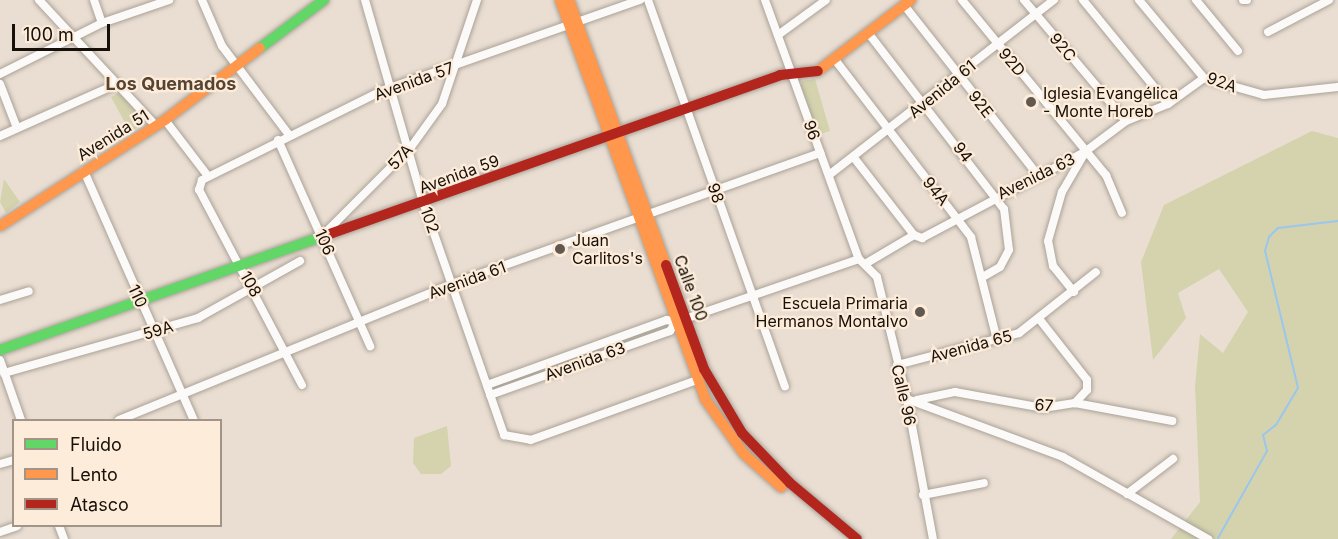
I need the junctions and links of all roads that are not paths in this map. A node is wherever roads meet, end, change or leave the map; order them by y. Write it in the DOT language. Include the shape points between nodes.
graph roads {
  1 [pos="39,0"];
  2 [pos="94,0"];
  3 [pos="169,0"];
  4 [pos="202,0"];
  5 [pos="364,0"];
  6 [pos="477,0"];
  7 [pos="560,0"];
  8 [pos="569,0"];
  9 [pos="640,0"];
  10 [pos="648,0"];
  11 [pos="765,0"];
  12 [pos="826,0"];
  13 [pos="962,0"];
  14 [pos="1024,0"];
  15 [pos="1054,0"];
  16 [pos="1083,0"];
  17 [pos="1139,0"];
  18 [pos="1196,0"];
  19 [pos="1329,0"];
  20 [pos="318,2"];
  21 [pos="908,3"];
  22 [pos="1035,15"];
  23 [pos="102,23"];
  24 [pos="573,23"];
  25 [pos="1268,32"];
  26 [pos="869,34"];
  27 [pos="777,35"];
  28 [pos="73,38"];
  29 [pos="998,44"];
  30 [pos="1238,51"];
  31 [pos="836,61"];
  32 [pos="459,65"];
  33 [pos="239,66"];
  34 [pos="0,74"];
  35 [pos="791,74"];
  36 [pos="959,76"];
  37 [pos="1204,78"];
  38 [pos="0,84"];
  39 [pos="117,84"];
  40 [pos="393,87"];
  41 [pos="1338,87"];
  42 [pos="925,104"];
  43 [pos="1168,104"];
  44 [pos="686,108"];
  45 [pos="1126,121"];
  46 [pos="160,123"];
  47 [pos="17,128"];
  48 [pos="888,131"];
  49 [pos="614,134"];
  50 [pos="289,135"];
  51 [pos="0,136"];
  52 [pos="278,140"];
  53 [pos="411,147"];
  54 [pos="1086,151"];
  55 [pos="820,153"];
  56 [pos="855,159"];
  57 [pos="84,171"];
  58 [pos="1037,174"];
  59 [pos="829,175"];
  60 [pos="208,176"];
  61 [pos="198,185"];
  62 [pos="716,191"];
  63 [pos="996,195"];
  64 [pos="423,202"];
  65 [pos="1122,213"];
  66 [pos="644,216"];
  67 [pos="957,217"];
  68 [pos="0,226"];
  69 [pos="323,235"];
  70 [pos="914,235"];
  71 [pos="300,261"];
  72 [pos="862,261"];
  73 [pos="240,265"];
  74 [pos="1096,272"];
  75 [pos="983,277"];
  76 [pos="452,284"];
  77 [pos="29,291"];
  78 [pos="255,291"];
  79 [pos="1074,292"];
  80 [pos="752,296"];
  81 [pos="0,300"];
  82 [pos="140,301"];
  83 [pos="681,320"];
  84 [pos="1040,320"];
  85 [pos="359,321"];
  86 [pos="155,332"];
  87 [pos="997,340"];
  88 [pos="370,346"];
  89 [pos="0,350"];
  90 [pos="286,351"];
  91 [pos="0,360"];
  92 [pos="897,365"];
  93 [pos="4,373"];
  94 [pos="697,380"];
  95 [pos="302,385"];
  96 [pos="487,386"];
  97 [pos="785,386"];
  98 [pos="184,396"];
  99 [pos="490,396"];
  100 [pos="908,399"];
  101 [pos="917,400"];
  102 [pos="1076,403"];
  103 [pos="21,419"];
  104 [pos="122,419"];
  105 [pos="194,419"];
  106 [pos="1172,420"];
  107 [pos="1173,459"];
  108 [pos="984,483"];
  109 [pos="786,485"];
  110 [pos="1127,494"];
  111 [pos="923,495"];
  112 [pos="842,539"];
  113 [pos="856,539"];
  114 [pos="933,539"];
  115 [pos="1208,539"];
  1 -- 28 [label="street"];
  2 -- 23 [label="street"];
  3 -- 23 [label="street"];
  4 -- 33 [label="street" via="214,33"];
  5 -- 40 [label="street, 102"];
  6 -- 32 [label="street, 57A"];
  7 -- 24 [label="main road, Calle 100"];
  8 -- 24 [label="main road, Calle 100"];
  9 -- 24 [label="street, Avenida 57"];
  10 -- 44 [label="street, 98"];
  11 -- 27 [label="street, 96"];
  12 -- 27 [label="street"];
  13 -- 29 [label="street, 92D"];
  14 -- 22 [label="street, 92C"];
  15 -- 22 [label="street, Avenida 61"];
  16 -- 43 [label="street"];
  17 -- 37 [label="street, 92A"];
  18 -- 30 [label="street"];
  19 -- 25 [label="street"];
  20 -- 33 [label="main road, Avenida 51"];
  21 -- 26 [label="main road, Avenida 59"];
  21 -- 36 [label="street, 92E"];
  22 -- 29 [label="street, Avenida 61"];
  22 -- 45 [label="street, 92C"];
  23 -- 28 [label="street"];
  24 -- 32 [label="street, Avenida 57"];
  24 -- 49 [label="main road, Calle 100"];
  26 -- 31 [label="main road, Avenida 59"];
  26 -- 42 [label="street, 94"];
  27 -- 35 [label="street, 96"];
  28 -- 34 [label="street"];
  28 -- 39 [label="street"];
  29 -- 36 [label="street, Avenida 61"];
  29 -- 54 [label="street, 92D"];
  31 -- 35 [label="main road, Avenida 59" via="818,71"];
  31 -- 48 [label="street, 94A"];
  32 -- 40 [label="street, Avenida 57"];
  32 -- 53 [label="street, 57A" via="442,104"];
  33 -- 46 [label="main road, Avenida 51"];
  33 -- 50 [label="street"];
  35 -- 44 [label="main road, Avenida 59"];
  35 -- 55 [label="street, 96"];
  36 -- 42 [label="street, Avenida 61"];
  36 -- 58 [label="street, 92E"];
  37 -- 41 [label="street, 92A" via="1264,95"];
  37 -- 43 [label="street, Avenida 63"];
  38 -- 47 [label="street"];
  39 -- 46 [label="street"];
  39 -- 47 [label="street"];
  40 -- 50 [label="street, Avenida 57"];
  40 -- 53 [label="street, 102"];
  42 -- 48 [label="street, Avenida 61"];
  42 -- 63 [label="street, 94"];
  43 -- 45 [label="street, Avenida 63"];
  44 -- 49 [label="main road, Avenida 59"];
  44 -- 62 [label="street, 98"];
  45 -- 54 [label="street, Avenida 63"];
  46 -- 57 [label="main road, Avenida 51"];
  46 -- 60 [label="street"];
  47 -- 51 [label="street"];
  48 -- 56 [label="street, Avenida 61"];
  48 -- 67 [label="street, 94A"];
  49 -- 64 [label="main road, Avenida 59"];
  49 -- 66 [label="main road, Calle 100"];
  50 -- 52 [label="street, Avenida 57"];
  52 -- 60 [label="street, Avenida 57"];
  52 -- 69 [label="street, 106"];
  53 -- 64 [label="street, 102"];
  53 -- 69 [label="street, 57A"];
  54 -- 58 [label="street, Avenida 63"];
  54 -- 65 [label="street, 92D" via="1106,175"];
  54 -- 79 [label="street" via="1062,192 1048,241 1053,266"];
  55 -- 59 [label="street, 96"];
  55 -- 62 [label="street, Avenida 61"];
  56 -- 59 [label="street, Avenida 61"];
  56 -- 70 [label="street"];
  57 -- 68 [label="main road, Avenida 51"];
  57 -- 82 [label="street, 110"];
  58 -- 63 [label="street, Avenida 63"];
  59 -- 72 [label="street, 96"];
  60 -- 61 [label="street, Avenida 57"];
  61 -- 73 [label="street, 108"];
  62 -- 66 [label="street, Avenida 61"];
  62 -- 80 [label="street, 98"];
  63 -- 67 [label="street, Avenida 63"];
  63 -- 75 [label="street, 94" via="1007,220 1009,250 1000,267"];
  64 -- 69 [label="main road, Avenida 59"];
  64 -- 76 [label="street, 102"];
  66 -- 76 [label="street, Avenida 61"];
  66 -- 83 [label="main road, Calle 100"];
  67 -- 70 [label="street, Avenida 63" via="922,238"];
  67 -- 75 [label="street, 94A" via="976,246"];
  69 -- 73 [label="main road, Avenida 59"];
  69 -- 85 [label="street, 106"];
  70 -- 72 [label="street, Avenida 63"];
  71 -- 78 [label="street, 59A"];
  72 -- 80 [label="street, Avenida 63"];
  72 -- 92 [label="street, Calle 96" via="877,277"];
  73 -- 78 [label="street, 108"];
  73 -- 82 [label="main road, Avenida 59"];
  74 -- 79 [label="street, Avenida 65"];
  75 -- 87 [label="street, 94A"];
  76 -- 85 [label="street, Avenida 61"];
  76 -- 96 [label="street, 102"];
  77 -- 81 [label="street"];
  78 -- 86 [label="street, 59A"];
  78 -- 90 [label="street, 108"];
  79 -- 84 [label="street, Avenida 65"];
  80 -- 83 [label="street, Avenida 63"];
  80 -- 97 [label="street, 98"];
  82 -- 86 [label="street, 110"];
  82 -- 89 [label="main road, Avenida 59"];
  83 -- 94 [label="main road, Calle 100"];
  83 -- 96 [label="street, Avenida 63" via="667,320"];
  83 -- 99 [label="street, Avenida 63" via="670,331"];
  83 -- 109 [label="main road, Calle 100" via="724,409"];
  84 -- 87 [label="street, Avenida 65"];
  84 -- 102 [label="street" via="1087,380 1087,390"];
  85 -- 88 [label="street, 106"];
  85 -- 90 [label="street, Avenida 61"];
  86 -- 93 [label="street, 59A"];
  86 -- 98 [label="street, 110"];
  87 -- 92 [label="street, Avenida 65"];
  90 -- 95 [label="street, 108"];
  90 -- 98 [label="street, Avenida 61"];
  91 -- 93 [label="street"];
  92 -- 100 [label="street, Calle 96"];
  93 -- 103 [label="street"];
  94 -- 99 [label="street, 102" via="531,440 506,437"];
  94 -- 109 [label="main road, Calle 100" via="725,432"];
  96 -- 99 [label="street, 102"];
  98 -- 104 [label="street, Avenida 61"];
  98 -- 105 [label="street, 110"];
  100 -- 101 [label="street"];
  100 -- 111 [label="street, Calle 96"];
  101 -- 102 [label="street, 67" via="956,392 1043,408"];
  101 -- 110 [label="street" via="1063,457"];
  102 -- 106 [label="street, 67"];
  107 -- 110 [label="street"];
  108 -- 111 [label="street"];
  109 -- 112 [label="main road, Calle 100"];
  109 -- 113 [label="main road, Calle 100"];
  110 -- 115 [label="street"];
  111 -- 114 [label="street, Calle 96"];
}
